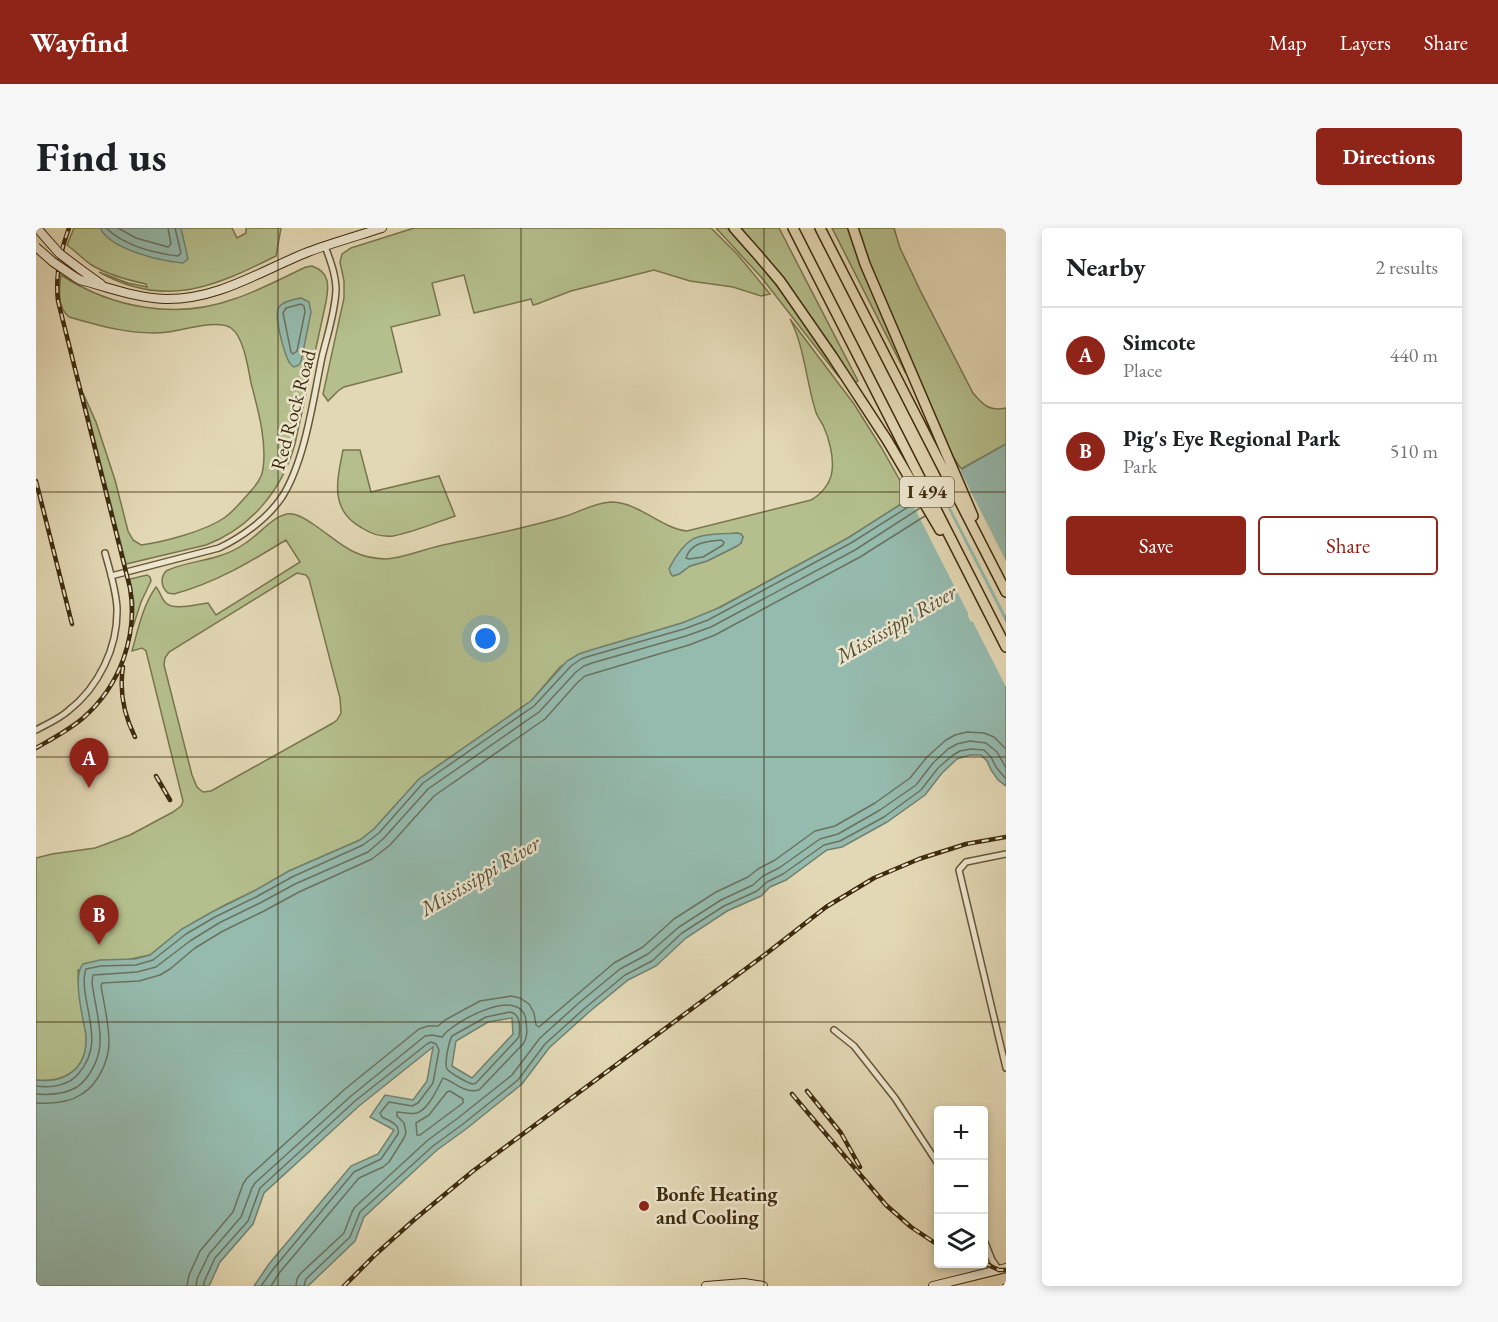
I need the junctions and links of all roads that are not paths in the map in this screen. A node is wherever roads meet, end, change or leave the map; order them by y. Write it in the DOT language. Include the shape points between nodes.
graph roads {
  1 [pos="37,228"];
  2 [pos="382,228"];
  3 [pos="734,228"];
  4 [pos="788,228"];
  5 [pos="793,228"];
  6 [pos="819,228"];
  7 [pos="853,228"];
  8 [pos="325,246"];
  9 [pos="36,247"];
  10 [pos="105,286"];
  11 [pos="824,290"];
  12 [pos="105,553"];
  13 [pos="111,576"];
  14 [pos="998,577"];
  15 [pos="977,590"];
  16 [pos="1006,592"];
  17 [pos="1006,647"];
  18 [pos="36,730"];
  19 [pos="1006,854"];
  20 [pos="834,1030"];
  21 [pos="1006,1068"];
  22 [pos="936,1160"];
  23 [pos="988,1250"];
  24 [pos="1003,1269"];
  25 [pos="706,1286"];
  26 [pos="763,1286"];
  27 [pos="933,1286"];
  1 -- 10 [label="main road, bridge" via="59,253"];
  2 -- 8 [label="main road"];
  3 -- 15 [label="highway" via="787,291 862,401"];
  4 -- 11 [label="highway"];
  5 -- 11 [label="highway, I 494"];
  6 -- 14 [label="highway, I 494"];
  7 -- 14 [label="highway"];
  8 -- 10 [label="main road" via="200,296 156,298"];
  8 -- 13 [label="street, Red Rock Road" via="335,279 334,307 301,452 282,497 252,527 219,548"];
  9 -- 10 [label="main road, bridge" via="80,280"];
  11 -- 15 [label="highway, I 494"];
  12 -- 13 [label="street"];
  13 -- 18 [label="street" via="116,624 106,662 78,702"];
  14 -- 16 [label="highway, I 494"];
  15 -- 17 [label="highway, I 494"];
  19 -- 21 [label="street" via="966,862 959,870"];
  20 -- 22 [label="street" via="854,1046 895,1098"];
  23 -- 24 [label="street" via="992,1260"];
  24 -- 27 [label="main road"];
  25 -- 26 [label="main road"];
}
